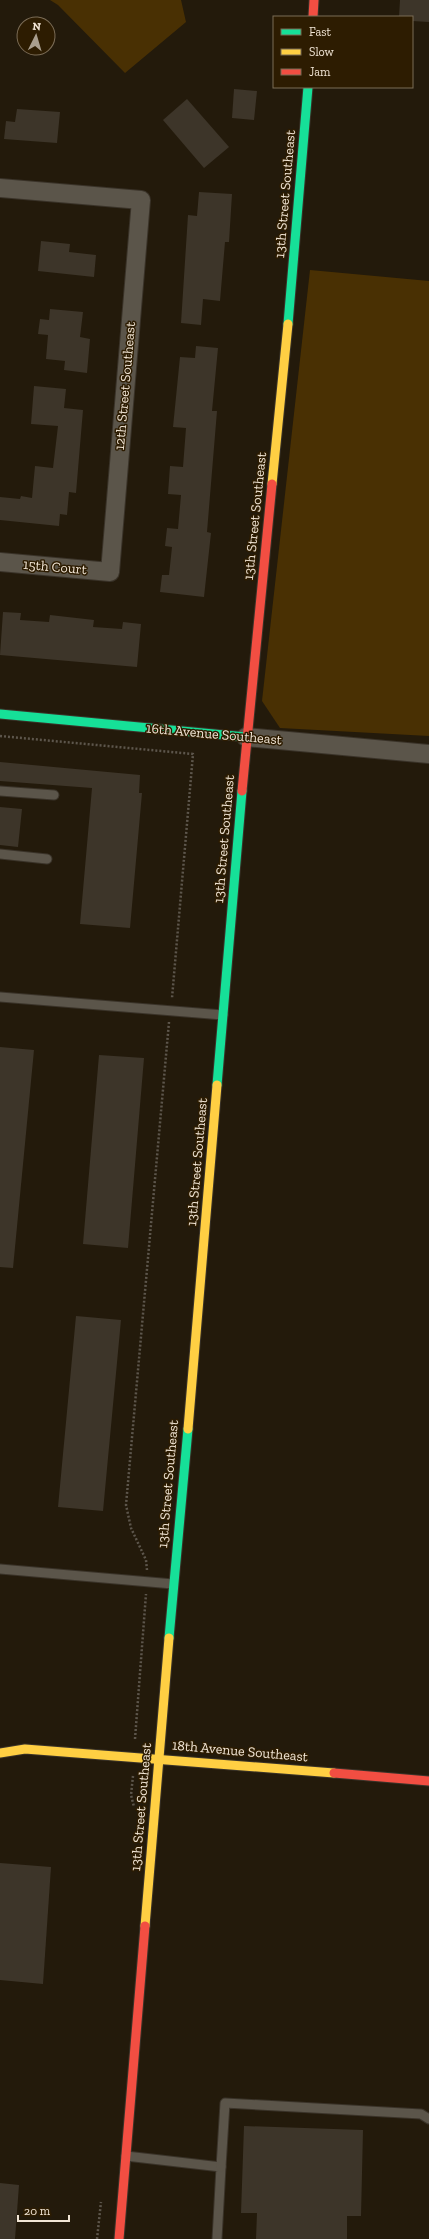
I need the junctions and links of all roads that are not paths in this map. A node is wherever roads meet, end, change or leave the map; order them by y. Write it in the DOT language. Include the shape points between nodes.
graph roads {
  1 [pos="314,0"];
  2 [pos="313,16"];
  3 [pos="308,88"];
  4 [pos="0,188"];
  5 [pos="0,562"];
  6 [pos="110,572"];
  7 [pos="0,714"];
  8 [pos="246,737"];
  9 [pos="429,754"];
  10 [pos="0,791"];
  11 [pos="54,795"];
  12 [pos="0,854"];
  13 [pos="48,859"];
  14 [pos="0,997"];
  15 [pos="223,1016"];
  16 [pos="0,1569"];
  17 [pos="173,1584"];
  18 [pos="0,1753"];
  19 [pos="160,1759"];
  20 [pos="429,1781"];
  21 [pos="429,2118"];
  22 [pos="126,2156"];
  23 [pos="221,2167"];
  24 [pos="119,2239"];
  25 [pos="217,2239"];
  1 -- 2 [label="street"];
  3 -- 8 [label="street, 13th Street Southeast"];
  4 -- 6 [label="street, 12th Street Southeast" via="141,200"];
  5 -- 6 [label="street, 15th Court"];
  7 -- 8 [label="street, 16th Avenue Southeast"];
  8 -- 9 [label="street, 16th Avenue Southeast"];
  8 -- 15 [label="street, 13th Street Southeast"];
  10 -- 11 [label="lane"];
  12 -- 13 [label="lane"];
  14 -- 15 [label="lane"];
  15 -- 17 [label="street, 13th Street Southeast" via="198,1326"];
  16 -- 17 [label="lane"];
  17 -- 19 [label="street, 13th Street Southeast"];
  18 -- 19 [label="street, 18th Avenue Southeast" via="25,1749"];
  19 -- 20 [label="street, 18th Avenue Southeast"];
  19 -- 22 [label="street, 13th Street Southeast"];
  21 -- 23 [label="lane" via="421,2114 225,2103"];
  22 -- 23 [label="lane"];
  22 -- 24 [label="street, 13th Street Southeast"];
  23 -- 25 [label="lane"];
}
